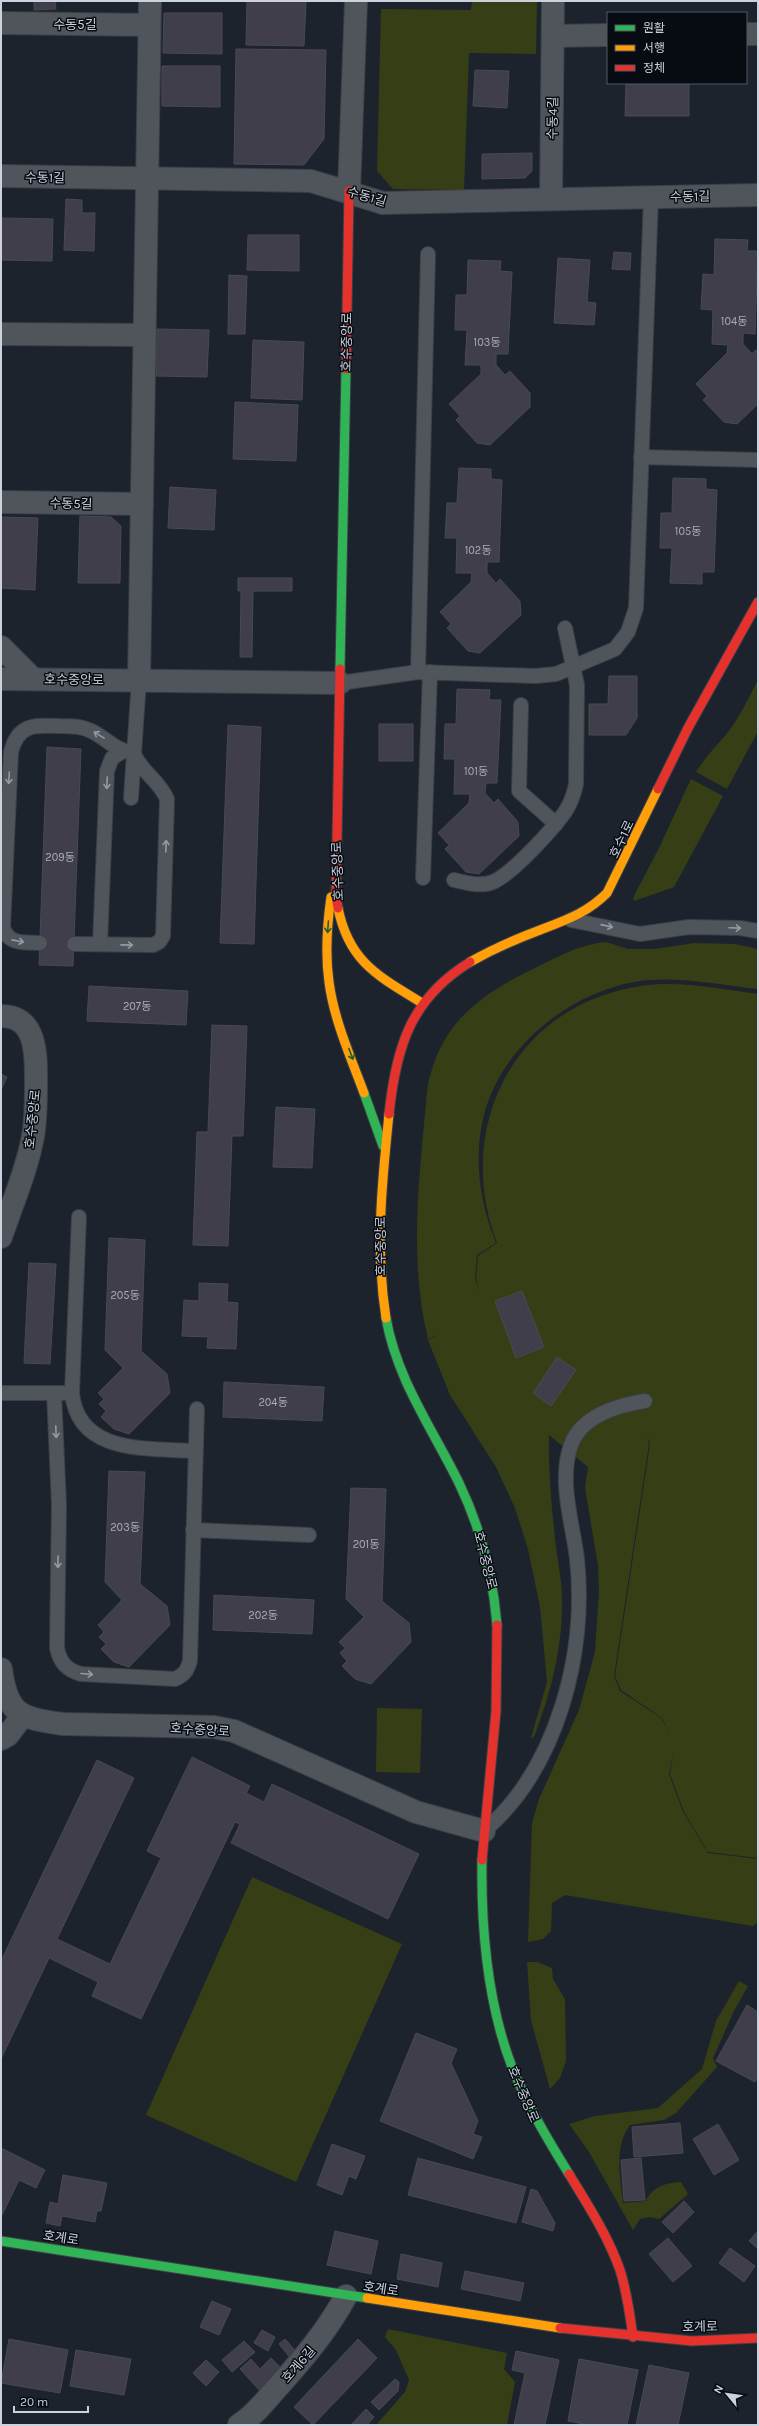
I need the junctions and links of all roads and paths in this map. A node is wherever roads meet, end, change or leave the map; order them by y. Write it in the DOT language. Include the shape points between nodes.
graph roads {
  1 [pos="150,1"];
  2 [pos="356,1"];
  3 [pos="553,1"];
  4 [pos="1,23"];
  5 [pos="149,24"];
  6 [pos="747,34"];
  7 [pos="758,34"];
  8 [pos="607,35"];
  9 [pos="553,36"];
  10 [pos="1,176"];
  11 [pos="147,178"];
  12 [pos="349,191"];
  13 [pos="758,195"];
  14 [pos="651,197"];
  15 [pos="551,199"];
  16 [pos="428,254"];
  17 [pos="1,334"];
  18 [pos="145,335"];
  19 [pos="641,456"];
  20 [pos="758,460"];
  21 [pos="1,502"];
  22 [pos="142,504"];
  23 [pos="758,602"];
  24 [pos="565,628"];
  25 [pos="1,647"];
  26 [pos="574,668"];
  27 [pos="424,672"];
  28 [pos="1,679"];
  29 [pos="33,679"];
  30 [pos="139,680"];
  31 [pos="340,683"];
  32 [pos="521,705"];
  33 [pos="128,751"];
  34 [pos="131,798"];
  35 [pos="556,824"];
  36 [pos="336,861"];
  37 [pos="423,878"];
  38 [pos="454,880"];
  39 [pos="568,919"];
  40 [pos="758,931"];
  41 [pos="40,943"];
  42 [pos="74,944"];
  43 [pos="100,944"];
  44 [pos="422,1003"];
  45 [pos="1,1016"];
  46 [pos="385,1151"];
  47 [pos="79,1217"];
  48 [pos="1,1237"];
  49 [pos="1,1393"];
  50 [pos="54,1393"];
  51 [pos="72,1393"];
  52 [pos="645,1401"];
  53 [pos="197,1408"];
  54 [pos="195,1450"];
  55 [pos="193,1530"];
  56 [pos="309,1535"];
  57 [pos="1,1669"];
  58 [pos="23,1715"];
  59 [pos="1,1739"];
  60 [pos="484,1831"];
  61 [pos="1,2241"];
  62 [pos="346,2296"];
  63 [pos="633,2337"];
  64 [pos="758,2338"];
  65 [pos="239,2425"];
  1 -- 5 [label="street"];
  2 -- 12 [label="street, 호수중앙로"];
  3 -- 9 [label="street, 수동4길"];
  4 -- 5 [label="street, 수동5길"];
  5 -- 11 [label="street"];
  6 -- 7 [label="street"];
  8 -- 9 [label="street"];
  9 -- 15 [label="street, 수동4길"];
  10 -- 11 [label="street, 수동1길"];
  11 -- 12 [label="street, 수동1길" via="311,181"];
  11 -- 18 [label="street"];
  12 -- 15 [label="street, 수동1길" via="383,203"];
  12 -- 31 [label="street, 호수중앙로"];
  13 -- 14 [label="street, 수동1길"];
  14 -- 15 [label="street, 수동1길"];
  14 -- 19 [label="lane"];
  16 -- 27 [label="lane"];
  17 -- 18 [label="street"];
  18 -- 22 [label="street"];
  19 -- 20 [label="lane"];
  19 -- 26 [label="lane" via="636,608 628,632 615,650"];
  21 -- 22 [label="street, 수동5길"];
  22 -- 30 [label="street"];
  23 -- 39 [label="street, 호수1로" via="688,728 607,893 591,909"];
  24 -- 26 [label="lane"];
  25 -- 29 [label="street"];
  26 -- 27 [label="lane" via="556,674 534,676"];
  26 -- 35 [label="lane" via="577,685 576,784 573,797"];
  27 -- 31 [label="lane" via="382,675"];
  27 -- 37 [label="lane"];
  28 -- 29 [label="street, 호수중앙로"];
  29 -- 30 [label="street, 호수중앙로"];
  30 -- 31 [label="street, 호수중앙로"];
  30 -- 33 [label="lane"];
  31 -- 36 [label="street, 호수중앙로"];
  32 -- 35 [label="lane" via="519,790"];
  33 -- 34 [label="lane"];
  33 -- 41 [label="lane, one-way" via="90,730 74,726 29,727 13,742 3,927 5,935 10,939"];
  33 -- 43 [label="lane, one-way" via="112,758 107,771"];
  43 -- 33 [label="lane, one-way" via="153,945 163,936 168,799"];
  35 -- 38 [label="lane" via="509,872 493,882 476,884"];
  36 -- 44 [label="street, 호수중앙로" via="336,897 346,935 358,957 384,980"];
  36 -- 46 [label="street, one-way" via="327,929 329,983 341,1029"];
  39 -- 40 [label="lane, one-way" via="640,934 689,927"];
  39 -- 44 [label="street, 호수1로" via="480,957 446,979"];
  42 -- 43 [label="lane"];
  44 -- 46 [label="street, 호수중앙로" via="403,1038 395,1068"];
  45 -- 48 [label="street, 호수중앙로" via="20,1020 29,1029 35,1043 36,1061 33,1135"];
  46 -- 60 [label="street, 호수중앙로" via="379,1223 381,1285 390,1340 408,1389 459,1482 480,1531 495,1596 500,1661"];
  47 -- 51 [label="lane"];
  49 -- 50 [label="lane"];
  50 -- 51 [label="lane"];
  50 -- 55 [label="lane, one-way" via="59,1505 57,1648 59,1657 71,1671 81,1674 175,1679 188,1670"];
  51 -- 54 [label="lane" via="77,1418 85,1427 102,1438 139,1447"];
  52 -- 60 [label="lane" via="628,1404 598,1416 579,1432 571,1443 567,1456 567,1494 580,1592 572,1668 560,1712 535,1766 500,1818"];
  53 -- 54 [label="lane"];
  54 -- 55 [label="lane"];
  55 -- 56 [label="lane"];
  57 -- 58 [label="street" via="4,1691 11,1706"];
  58 -- 59 [label="street" via="8,1735"];
  58 -- 60 [label="street, 호수중앙로" via="63,1724 214,1727 234,1731 416,1812"];
  60 -- 63 [label="street, 호수중앙로" via="482,1898 488,1956 502,2034 517,2084 536,2123 614,2254 626,2294"];
  61 -- 62 [label="street, 호계로"];
  62 -- 63 [label="street, 호계로"];
  62 -- 65 [label="street, 호계6길" via="310,2352 262,2405"];
  63 -- 64 [label="street, 호계로" via="692,2341"];
}
